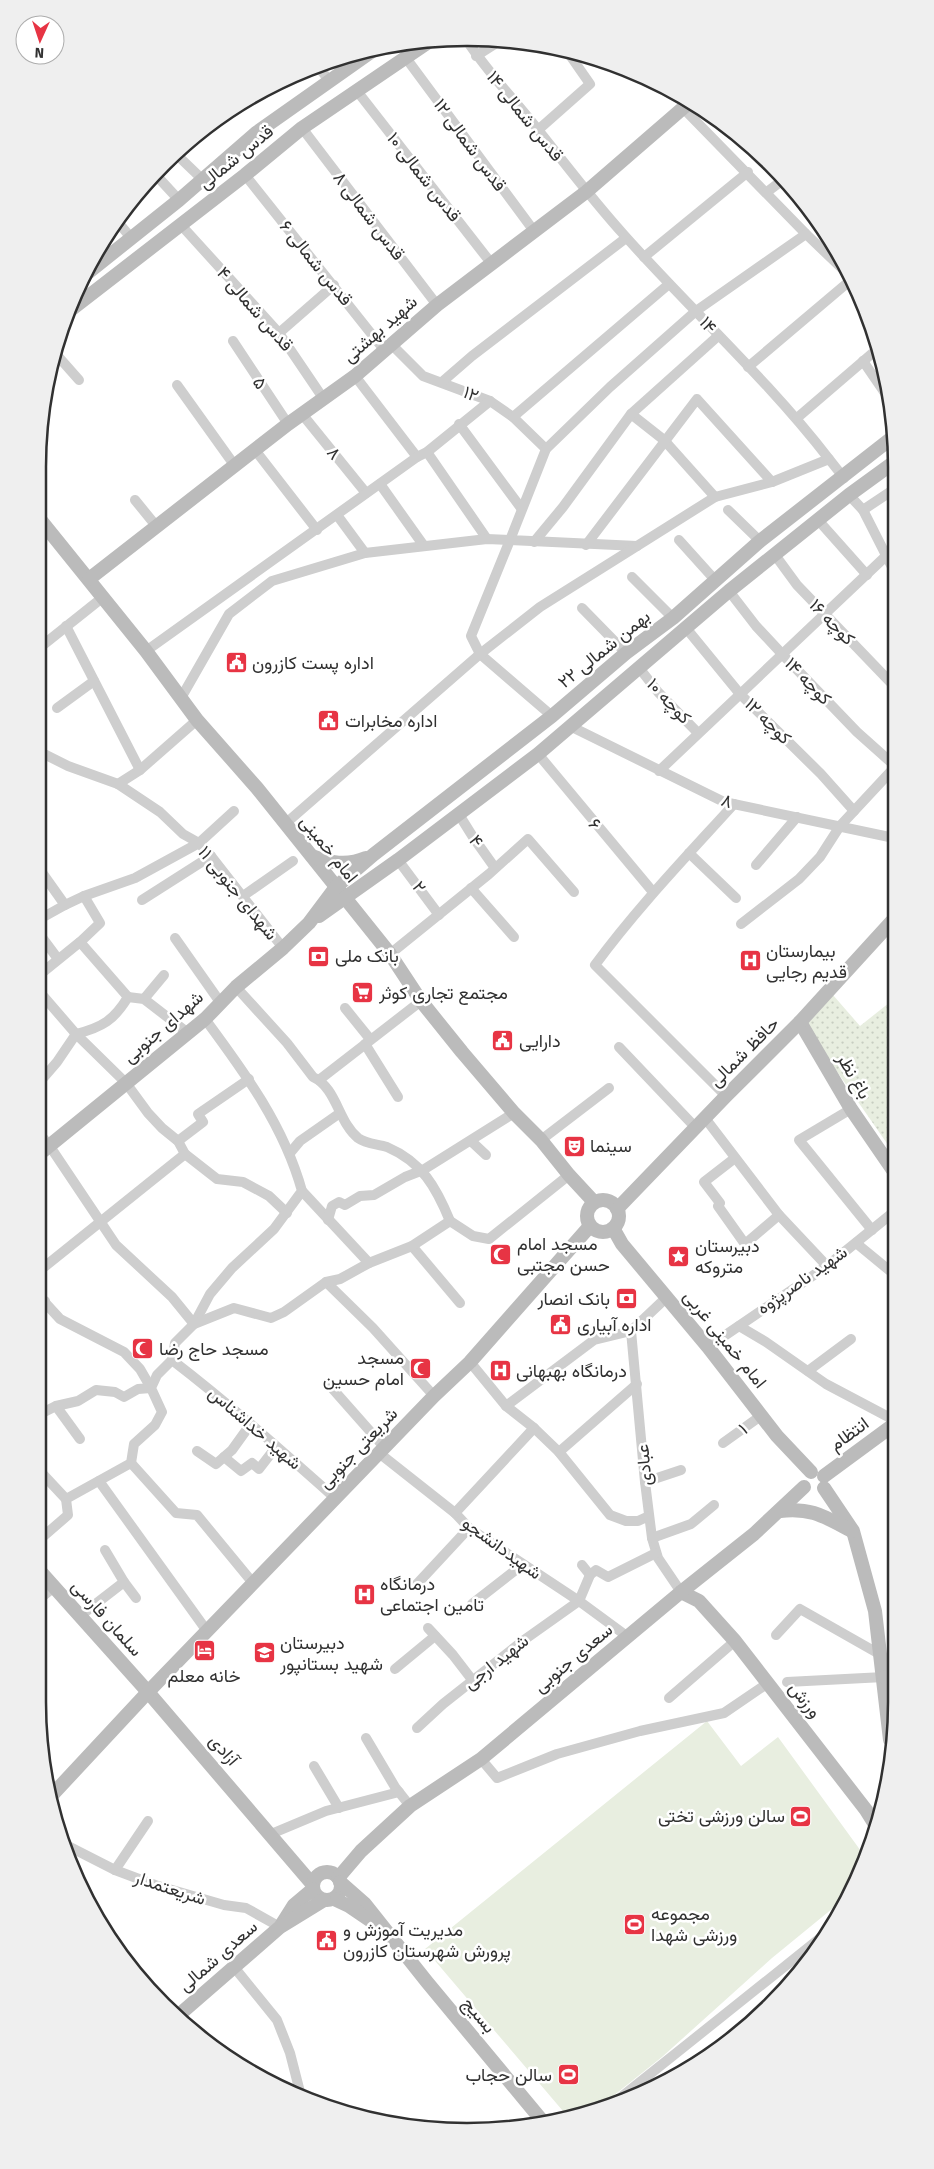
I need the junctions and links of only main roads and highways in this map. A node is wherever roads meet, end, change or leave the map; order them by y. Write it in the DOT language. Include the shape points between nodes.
graph roads {
  1 [pos="418,49"];
  2 [pos="360,60"];
  3 [pos="684,107"];
  4 [pos="99,264"];
  5 [pos="79,303"];
  6 [pos="887,442"];
  7 [pos="888,467"];
  8 [pos="46,527"];
  9 [pos="90,579"];
  10 [pos="373,855"];
  11 [pos="310,856"];
  12 [pos="336,887"];
  13 [pos="345,898"];
  14 [pos="309,923"];
  15 [pos="888,926"];
  16 [pos="800,1022"];
  17 [pos="46,1148"];
  18 [pos="888,1163"];
  19 [pos="594,1202"];
  20 [pos="617,1209"];
  21 [pos="590,1226"];
  22 [pos="613,1228"];
  23 [pos="888,1428"];
  24 [pos="820,1479"];
  25 [pos="804,1487"];
  26 [pos="780,1511"];
  27 [pos="853,1531"];
  28 [pos="704,1575"];
  29 [pos="46,1578"];
  30 [pos="681,1592"];
  31 [pos="700,1601"];
  32 [pos="888,1673"];
  33 [pos="148,1692"];
  34 [pos="56,1791"];
  35 [pos="873,1810"];
  36 [pos="361,1851"];
  37 [pos="317,1880"];
  38 [pos="339,1880"];
  39 [pos="329,1900"];
  40 [pos="280,1927"];
  41 [pos="385,1931"];
  42 [pos="183,2012"];
  43 [pos="539,2117"];
  1 -- 5 [label="main road, قدس شمالی" via="302,128"];
  2 -- 4 [label="main road, قدس شمالی" via="256,133"];
  3 -- 9 [label="main road, شهید بهشتی" via="586,192 437,305 355,376 288,424"];
  6 -- 10 [label="main road, ۲۲ بهمن شمالی" via="760,541 673,618 552,716"];
  7 -- 13 [label="main road, ۲۲ بهمن شمالی" via="729,591 572,727"];
  8 -- 9 [label="main road, امام خمینی"];
  9 -- 11 [label="main road, امام خمینی" via="197,720"];
  10 -- 11 [label="main road" via="342,864"];
  10 -- 12 [label="main road, ۲۲ بهمن شمالی"];
  11 -- 12 [label="main road, امام خمینی"];
  12 -- 13 [label="main road, امام خمینی"];
  12 -- 14 [label="main road, شهدای جنوبی"];
  13 -- 14 [label="main road, شهدای جنوبی"];
  13 -- 19 [label="main road, امام خمینی" via="390,954 421,1001 514,1113"];
  14 -- 17 [label="main road, شهدای جنوبی" via="205,1019"];
  15 -- 16 [label="main road, حافظ شمالی"];
  16 -- 18 [label="main road, باغ نظر" via="851,1109"];
  16 -- 20 [label="main road, حافظ شمالی"];
  19 -- 20 [label="main road" via="606,1200"];
  19 -- 21 [label="main road" via="587,1213"];
  20 -- 22 [label="main road" via="618,1220"];
  21 -- 22 [label="main road" via="603,1232"];
  21 -- 33 [label="main road, شریعتی جنوبی" via="470,1362"];
  22 -- 24 [label="main road, امام خمینی غربی" via="622,1244 777,1436"];
  23 -- 24 [label="main road, انتظام"];
  24 -- 25 [label="main road, سعدی جنوبی" via="804,1478"];
  24 -- 25 [label="main road" via="814,1494"];
  24 -- 27 [label="main road, امام خمینی غربی"];
  25 -- 26 [label="main road, سعدی جنوبی"];
  26 -- 27 [label="main road" via="798,1508 819,1513"];
  26 -- 28 [label="main road, سعدی جنوبی"];
  27 -- 32 [label="main road, امام خمینی غربی" via="875,1611 881,1656"];
  28 -- 30 [label="main road, سعدی جنوبی"];
  28 -- 31 [label="main road"];
  29 -- 33 [label="main road, سلمان فارسی"];
  30 -- 31 [label="main road, ورزش"];
  30 -- 36 [label="main road, سعدی جنوبی" via="481,1760 410,1806"];
  31 -- 35 [label="main road, ورزش"];
  33 -- 34 [label="main road, شریعتی جنوبی"];
  33 -- 37 [label="main road, آزادی" via="271,1834"];
  36 -- 37 [label="main road, سعدی جنوبی"];
  36 -- 38 [label="main road, سعدی جنوبی"];
  37 -- 38 [label="main road" via="335,1875"];
  37 -- 39 [label="main road" via="317,1896"];
  37 -- 40 [label="main road, سعدی جنوبی" via="294,1905"];
  38 -- 39 [label="main road" via="340,1892"];
  38 -- 41 [label="main road" via="358,1896"];
  39 -- 40 [label="main road"];
  39 -- 41 [label="main road" via="349,1906"];
  40 -- 42 [label="main road, سعدی شمالی"];
  41 -- 43 [label="main road, بسیج"];
}
